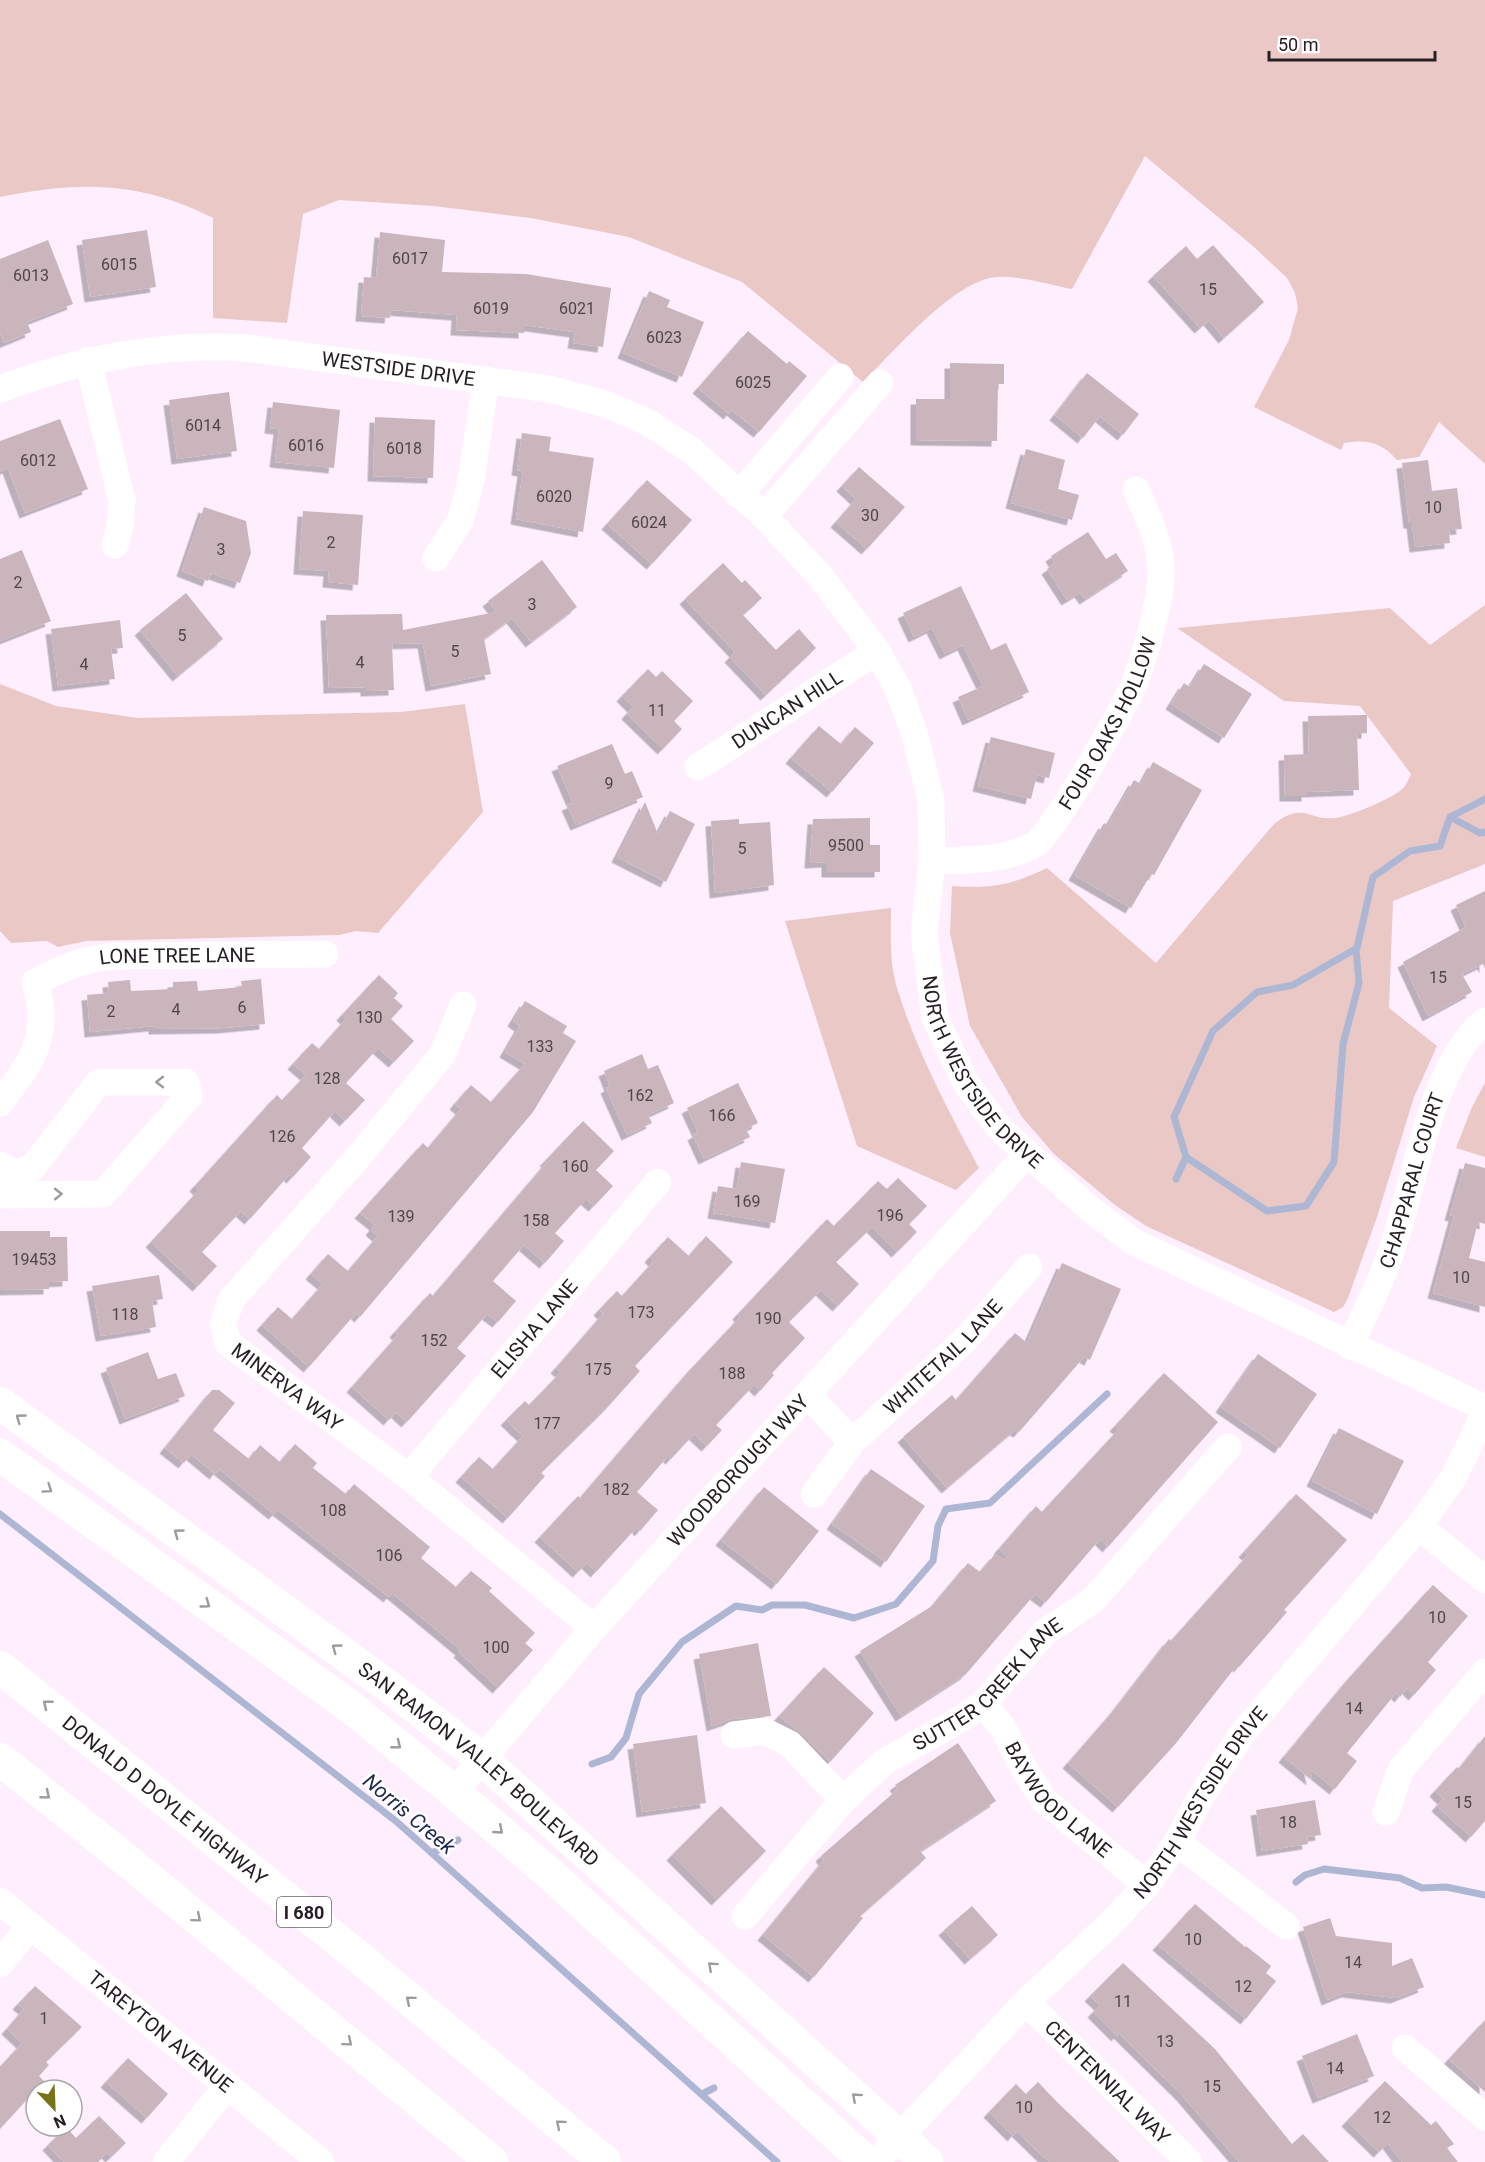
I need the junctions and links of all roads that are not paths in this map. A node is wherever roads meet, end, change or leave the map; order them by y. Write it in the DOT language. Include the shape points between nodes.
graph roads {
  1 [pos="88,360"];
  2 [pos="840,377"];
  3 [pos="486,380"];
  4 [pos="880,383"];
  5 [pos="0,389"];
  6 [pos="1136,490"];
  7 [pos="739,495"];
  8 [pos="764,516"];
  9 [pos="115,545"];
  10 [pos="436,558"];
  11 [pos="877,651"];
  12 [pos="698,767"];
  13 [pos="932,861"];
  14 [pos="325,954"];
  15 [pos="463,1005"];
  16 [pos="1485,1021"];
  17 [pos="0,1103"];
  18 [pos="1027,1154"];
  19 [pos="0,1165"];
  20 [pos="658,1182"];
  21 [pos="0,1192"];
  22 [pos="1029,1267"];
  23 [pos="1350,1346"];
  24 [pos="808,1395"];
  25 [pos="0,1403"];
  26 [pos="1485,1410"];
  27 [pos="852,1442"];
  28 [pos="1228,1448"];
  29 [pos="0,1455"];
  30 [pos="409,1477"];
  31 [pos="814,1494"];
  32 [pos="1419,1526"];
  33 [pos="1485,1580"];
  34 [pos="594,1628"];
  35 [pos="0,1667"];
  36 [pos="1485,1672"];
  37 [pos="983,1704"];
  38 [pos="734,1735"];
  39 [pos="0,1759"];
  40 [pos="482,1759"];
  41 [pos="454,1792"];
  42 [pos="843,1800"];
  43 [pos="1386,1812"];
  44 [pos="1177,1842"];
  45 [pos="1147,1885"];
  46 [pos="0,1901"];
  47 [pos="745,1916"];
  48 [pos="30,1926"];
  49 [pos="1286,1926"];
  50 [pos="0,1964"];
  51 [pos="1026,2002"];
  52 [pos="1406,2048"];
  53 [pos="228,2085"];
  54 [pos="1485,2118"];
  55 [pos="900,2137"];
  56 [pos="166,2162"];
  57 [pos="321,2162"];
  58 [pos="492,2162"];
  59 [pos="605,2162"];
  60 [pos="866,2162"];
  61 [pos="876,2162"];
  62 [pos="927,2162"];
  63 [pos="1189,2162"];
  1 -- 3 [label="street, WESTSIDE DRIVE" via="201,345 314,355"];
  1 -- 5 [label="street, WESTSIDE DRIVE"];
  1 -- 9 [label="street" via="122,501"];
  2 -- 7 [label="street"];
  3 -- 7 [label="street, WESTSIDE DRIVE" via="549,389 627,411 692,451"];
  3 -- 10 [label="street" via="461,519"];
  4 -- 8 [label="street"];
  6 -- 13 [label="street, FOUR OAKS HOLLOW" via="1155,532 1161,573 1152,624 1126,699 1067,804 1036,843 1003,858"];
  7 -- 8 [label="street, WESTSIDE DRIVE"];
  8 -- 11 [label="street, NORTH WESTSIDE DRIVE" via="820,576"];
  11 -- 12 [label="street, DUNCAN HILL"];
  11 -- 13 [label="street, NORTH WESTSIDE DRIVE" via="898,689 914,732 931,800"];
  13 -- 18 [label="street, NORTH WESTSIDE DRIVE" via="924,934 935,1018 966,1083 999,1128"];
  14 -- 17 [label="street, LONE TREE LANE" via="92,957 72,963 34,982 43,1019 40,1042 26,1069"];
  15 -- 30 [label="street, MINERVA WAY" via="442,1055 359,1156 231,1300 223,1324 228,1343"];
  16 -- 23 [label="street, CHAPPARAL COURT" via="1462,1047 1436,1101 1395,1241"];
  18 -- 23 [label="street, NORTH WESTSIDE DRIVE" via="1134,1242"];
  18 -- 24 [label="street, WOODBOROUGH WAY"];
  21 -- 19 [label="street, one-way" via="103,1194 189,1096 186,1082 99,1082 32,1168 13,1173"];
  20 -- 30 [label="street, ELISHA LANE"];
  22 -- 27 [label="street, WHITETAIL LANE" via="965,1340"];
  23 -- 26 [label="street, NORTH WESTSIDE DRIVE"];
  24 -- 27 [label="street"];
  24 -- 34 [label="street, WOODBOROUGH WAY"];
  40 -- 25 [label="main road, SAN RAMON VALLEY BOULEVARD, one-way"];
  26 -- 32 [label="street, NORTH WESTSIDE DRIVE" via="1454,1477"];
  27 -- 31 [label="street, WHITETAIL LANE"];
  28 -- 37 [label="street, SUTTER CREEK LANE" via="1093,1600 1044,1633"];
  29 -- 41 [label="main road, SAN RAMON VALLEY BOULEVARD, one-way" via="352,1708"];
  30 -- 34 [label="street, MINERVA WAY"];
  32 -- 33 [label="street"];
  32 -- 44 [label="street, NORTH WESTSIDE DRIVE" via="1242,1734"];
  34 -- 40 [label="street, WOODBOROUGH WAY"];
  59 -- 35 [label="main road, DONALD D DOYLE HIGHWAY / I 680, one-way"];
  36 -- 43 [label="street" via="1401,1769"];
  37 -- 42 [label="street, SUTTER CREEK LANE" via="884,1762"];
  37 -- 45 [label="street, BAYWOOD LANE" via="1004,1728 1044,1800"];
  38 -- 42 [label="street" via="764,1731 790,1744"];
  39 -- 58 [label="main road, one-way"];
  40 -- 41 [label="street, WOODBOROUGH WAY"];
  55 -- 40 [label="main road, SAN RAMON VALLEY BOULEVARD, one-way"];
  41 -- 60 [label="main road, SAN RAMON VALLEY BOULEVARD, one-way" via="549,1873"];
  42 -- 47 [label="street, SUTTER CREEK LANE"];
  44 -- 45 [label="street, NORTH WESTSIDE DRIVE"];
  44 -- 49 [label="street"];
  45 -- 51 [label="street, NORTH WESTSIDE DRIVE"];
  46 -- 48 [label="street, TAREYTON AVENUE"];
  48 -- 50 [label="street"];
  48 -- 53 [label="street, TAREYTON AVENUE"];
  51 -- 55 [label="street, NORTH WESTSIDE DRIVE"];
  51 -- 63 [label="street, CENTENNIAL WAY"];
  52 -- 54 [label="street"];
  53 -- 56 [label="street"];
  53 -- 57 [label="street, TAREYTON AVENUE"];
  55 -- 61 [label="street, NORTH WESTSIDE DRIVE"];
  55 -- 62 [label="main road, SAN RAMON VALLEY BOULEVARD"];
}
